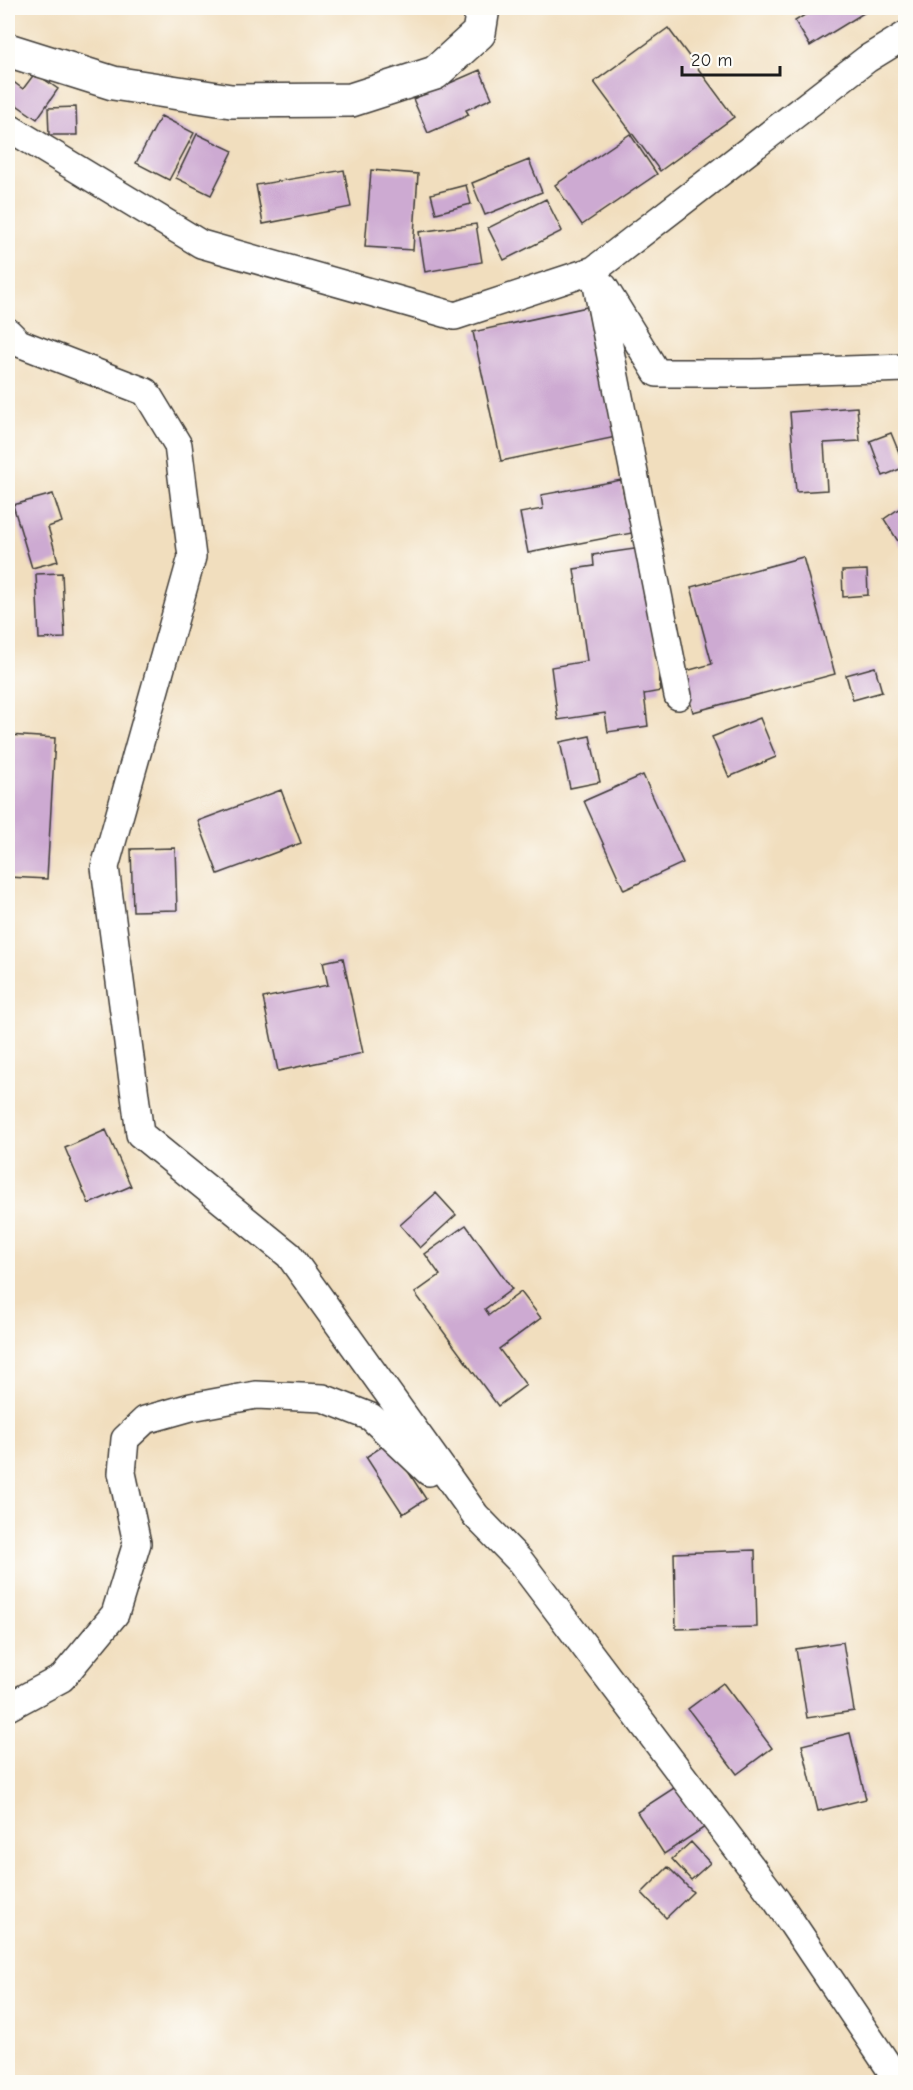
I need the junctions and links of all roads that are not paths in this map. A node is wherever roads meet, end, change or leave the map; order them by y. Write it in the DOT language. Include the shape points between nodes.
graph roads {
  1 [pos="483,8"];
  2 [pos="906,34"];
  3 [pos="8,50"];
  4 [pos="8,127"];
  5 [pos="594,270"];
  6 [pos="8,332"];
  7 [pos="906,368"];
  8 [pos="678,696"];
  9 [pos="476,1516"];
  10 [pos="8,1707"];
  11 [pos="899,2082"];
  1 -- 3 [label="street" via="479,33 435,74 351,100 231,101 113,83"];
  2 -- 5 [label="street" via="867,59"];
  4 -- 5 [label="street" via="201,244 456,316"];
  5 -- 7 [label="street" via="657,373"];
  5 -- 8 [label="street"];
  6 -- 9 [label="street" via="19,343 146,392 178,445 192,557 105,867 140,1134 289,1255"];
  9 -- 10 [label="street" via="372,1417 323,1398 256,1395 145,1420 125,1439 122,1473 137,1543 115,1614 62,1678"];
  9 -- 11 [label="street" via="520,1561 777,1901"];
}
